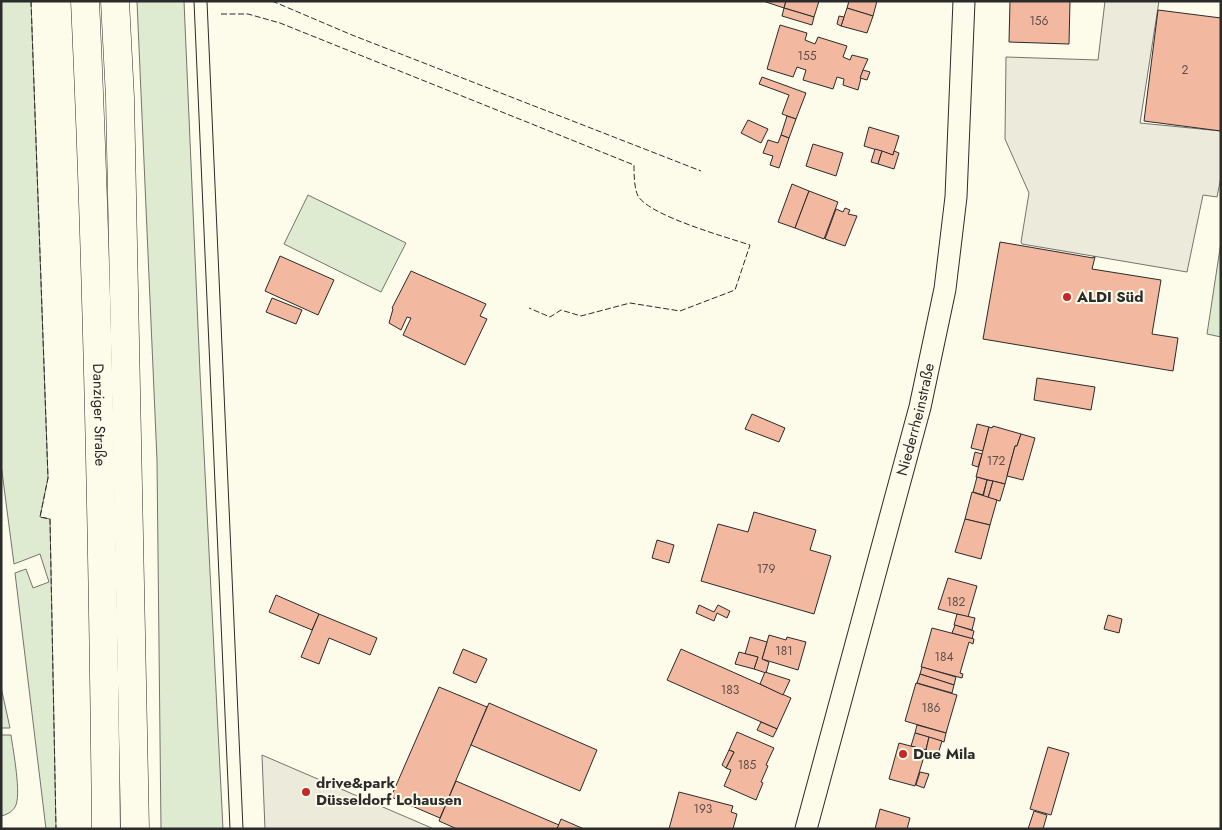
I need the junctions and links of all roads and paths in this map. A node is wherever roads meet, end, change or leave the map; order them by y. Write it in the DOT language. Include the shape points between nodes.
graph roads {
  1 [pos="85,1"];
  2 [pos="115,1"];
  3 [pos="964,1"];
  4 [pos="106,829"];
  5 [pos="135,829"];
  6 [pos="806,829"];
  1 -- 4 [label="main road, Danziger Straße" via="103,556"];
  2 -- 5 [label="main road, Danziger Straße" via="121,108"];
  3 -- 6 [label="street, Niederrheinstraße" via="956,189 945,289 920,407"];
}
